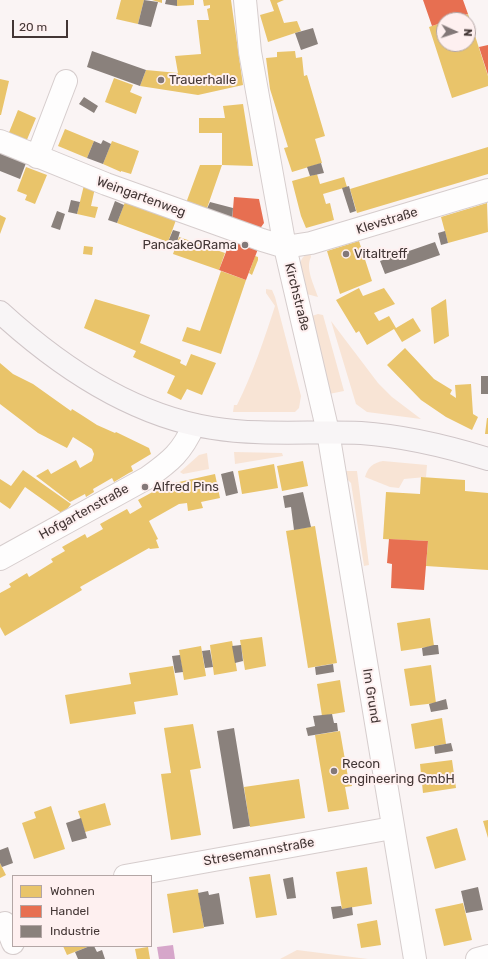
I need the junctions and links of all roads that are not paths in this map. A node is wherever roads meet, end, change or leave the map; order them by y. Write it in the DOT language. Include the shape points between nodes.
graph roads {
  1 [pos="245,0"];
  2 [pos="66,81"];
  3 [pos="0,141"];
  4 [pos="37,157"];
  5 [pos="488,190"];
  6 [pos="285,246"];
  7 [pos="0,312"];
  8 [pos="194,425"];
  9 [pos="328,432"];
  10 [pos="488,459"];
  11 [pos="0,559"];
  12 [pos="392,828"];
  13 [pos="131,875"];
  14 [pos="6,922"];
  15 [pos="12,940"];
  16 [pos="14,947"];
  17 [pos="488,956"];
  18 [pos="20,959"];
  19 [pos="415,959"];
  20 [pos="477,959"];
  1 -- 6 [label="street, Kirchstraße" via="250,52"];
  2 -- 4 [label="street"];
  3 -- 4 [label="street, Weingartenweg"];
  4 -- 6 [label="street, Weingartenweg" via="172,208"];
  5 -- 6 [label="street, Klevstraße" via="311,243"];
  6 -- 9 [label="street, Kirchstraße"];
  7 -- 8 [label="main road" via="42,349 101,387 171,419"];
  8 -- 9 [label="main road" via="226,430 280,433"];
  8 -- 11 [label="street, Hofgartenstraße" via="182,449 168,463"];
  9 -- 10 [label="main road" via="414,439"];
  9 -- 12 [label="street, Im Grund"];
  12 -- 13 [label="street, Stresemannstraße"];
  12 -- 19 [label="street, Im Grund"];
  14 -- 15 [label="street"];
  16 -- 18 [label="street"];
  17 -- 20 [label="street"];
}
